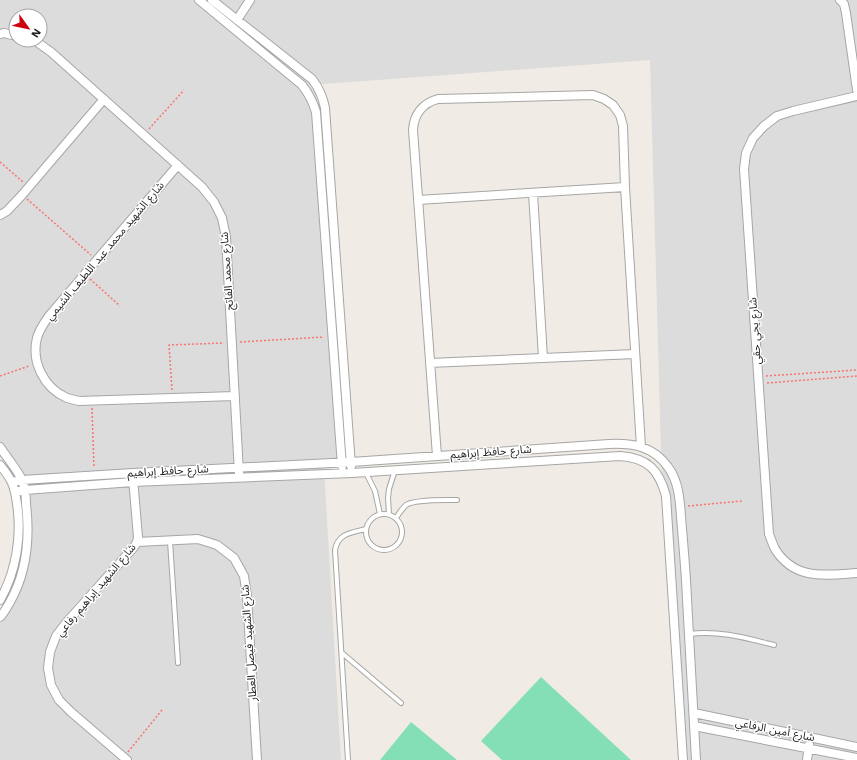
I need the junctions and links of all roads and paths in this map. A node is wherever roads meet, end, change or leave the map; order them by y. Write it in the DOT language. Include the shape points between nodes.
graph roads {
  1 [pos="200,0"];
  2 [pos="212,0"];
  3 [pos="250,0"];
  4 [pos="840,0"];
  5 [pos="237,20"];
  6 [pos="259,38"];
  7 [pos="254,45"];
  8 [pos="45,48"];
  9 [pos="184,90"];
  10 [pos="857,90"];
  11 [pos="857,96"];
  12 [pos="104,99"];
  13 [pos="316,120"];
  14 [pos="326,120"];
  15 [pos="144,135"];
  16 [pos="0,162"];
  17 [pos="178,165"];
  18 [pos="625,187"];
  19 [pos="29,188"];
  20 [pos="533,193"];
  21 [pos="22,195"];
  22 [pos="418,200"];
  23 [pos="0,215"];
  24 [pos="97,260"];
  25 [pos="84,275"];
  26 [pos="120,306"];
  27 [pos="332,336"];
  28 [pos="232,343"];
  29 [pos="635,354"];
  30 [pos="543,358"];
  31 [pos="430,362"];
  32 [pos="37,363"];
  33 [pos="857,370"];
  34 [pos="0,376"];
  35 [pos="857,376"];
  36 [pos="758,380"];
  37 [pos="235,396"];
  38 [pos="172,398"];
  39 [pos="91,401"];
  40 [pos="0,447"];
  41 [pos="641,447"];
  42 [pos="539,449"];
  43 [pos="437,456"];
  44 [pos="539,461"];
  45 [pos="342,462"];
  46 [pos="351,462"];
  47 [pos="0,465"];
  48 [pos="239,468"];
  49 [pos="395,470"];
  50 [pos="366,472"];
  51 [pos="133,473"];
  52 [pos="352,473"];
  53 [pos="342,474"];
  54 [pos="95,476"];
  55 [pos="239,478"];
  56 [pos="22,480"];
  57 [pos="12,482"];
  58 [pos="133,482"];
  59 [pos="25,490"];
  60 [pos="15,492"];
  61 [pos="457,500"];
  62 [pos="742,501"];
  63 [pos="680,507"];
  64 [pos="380,514"];
  65 [pos="389,514"];
  66 [pos="396,518"];
  67 [pos="366,530"];
  68 [pos="170,541"];
  69 [pos="137,542"];
  70 [pos="685,560"];
  71 [pos="671,561"];
  72 [pos="857,573"];
  73 [pos="0,600"];
  74 [pos="0,617"];
  75 [pos="689,634"];
  76 [pos="774,644"];
  77 [pos="342,653"];
  78 [pos="178,663"];
  79 [pos="401,703"];
  80 [pos="162,710"];
  81 [pos="694,713"];
  82 [pos="694,726"];
  83 [pos="810,737"];
  84 [pos="857,747"];
  85 [pos="809,749"];
  86 [pos="857,758"];
  87 [pos="126,759"];
  88 [pos="257,760"];
  89 [pos="348,760"];
  90 [pos="683,760"];
  91 [pos="696,760"];
  92 [pos="807,760"];
  1 -- 7 [label="street"];
  2 -- 5 [label="street"];
  3 -- 5 [label="street"];
  4 -- 10 [label="street" via="846,13"];
  5 -- 6 [label="street"];
  6 -- 7 [label="street"];
  6 -- 14 [label="street" via="312,79 324,100"];
  7 -- 13 [label="street" via="309,93 316,112"];
  8 -- 12 [label="street, شارع محمد الفاتح"];
  9 -- 15 [label="path"];
  11 -- 36 [label="street, شارع يحي حقي" via="777,116 753,138 746,153 744,169"];
  12 -- 15 [label="street, شارع محمد الفاتح"];
  12 -- 19 [label="street"];
  13 -- 14 [label="street"];
  13 -- 27 [label="street"];
  14 -- 46 [label="street"];
  15 -- 17 [label="street, شارع محمد الفاتح"];
  16 -- 19 [label="path"];
  17 -- 24 [label="street, شارع الشهيد محمد عبد اللطيف الشيمي"];
  17 -- 28 [label="street, شارع محمد الفاتح" via="202,187 222,218 226,237"];
  18 -- 20 [label="street"];
  18 -- 22 [label="street" via="622,120 617,110 604,99 593,96 438,99 420,110 413,124"];
  18 -- 29 [label="street"];
  19 -- 21 [label="street"];
  20 -- 22 [label="street"];
  20 -- 30 [label="street"];
  21 -- 23 [label="street"];
  21 -- 24 [label="path"];
  22 -- 31 [label="street"];
  24 -- 25 [label="street, شارع الشهيد محمد عبد اللطيف الشيمي"];
  25 -- 26 [label="path"];
  25 -- 32 [label="street, شارع الشهيد محمد عبد اللطيف الشيمي" via="42,326 35,350"];
  27 -- 28 [label="path"];
  27 -- 45 [label="street"];
  28 -- 37 [label="street, شارع محمد الفاتح"];
  28 -- 38 [label="path" via="169,345"];
  29 -- 30 [label="street"];
  29 -- 41 [label="street"];
  30 -- 31 [label="street"];
  31 -- 43 [label="street"];
  32 -- 34 [label="path"];
  32 -- 39 [label="street, شارع الشهيد محمد عبد اللطيف الشيمي" via="41,374 57,392 79,401"];
  33 -- 36 [label="path"];
  35 -- 36 [label="path"];
  36 -- 72 [label="street, شارع يحي حقي" via="769,534 774,548 794,568 807,573"];
  37 -- 38 [label="street, شارع الشهيد محمد عبد اللطيف الشيمي"];
  37 -- 48 [label="street, شارع محمد الفاتح"];
  38 -- 39 [label="street, شارع الشهيد محمد عبد اللطيف الشيمي"];
  39 -- 54 [label="path"];
  40 -- 56 [label="street"];
  41 -- 42 [label="street, شارع حافظ إبراهيم" via="622,444"];
  41 -- 63 [label="street, شارع حافظ إبراهيم" via="660,457 669,468 675,480"];
  42 -- 43 [label="street, شارع حافظ إبراهيم"];
  42 -- 44 [label="street"];
  43 -- 46 [label="street, شارع حافظ إبراهيم"];
  44 -- 49 [label="street, شارع حافظ إبراهيم"];
  44 -- 71 [label="street, شارع حافظ إبراهيم" via="620,456 643,461 659,476 664,486"];
  45 -- 46 [label="street, شارع حافظ إبراهيم"];
  45 -- 48 [label="street, شارع حافظ إبراهيم"];
  45 -- 53 [label="street"];
  46 -- 52 [label="street"];
  47 -- 57 [label="street"];
  48 -- 51 [label="street, شارع حافظ إبراهيم"];
  48 -- 55 [label="street, شارع محمد الفاتح"];
  49 -- 50 [label="street, شارع حافظ إبراهيم"];
  49 -- 65 [label="lane" via="389,489"];
  50 -- 52 [label="street, شارع حافظ إبراهيم"];
  50 -- 64 [label="lane" via="375,491"];
  51 -- 54 [label="street, شارع حافظ إبراهيم"];
  51 -- 58 [label="street, شارع الشهيد إبراهيم رفاعي"];
  52 -- 53 [label="street, شارع حافظ إبراهيم"];
  53 -- 55 [label="street, شارع حافظ إبراهيم"];
  54 -- 56 [label="street, شارع حافظ إبراهيم"];
  55 -- 58 [label="street, شارع حافظ إبراهيم"];
  56 -- 57 [label="street, شارع حافظ إبراهيم"];
  56 -- 59 [label="street"];
  57 -- 60 [label="street"];
  58 -- 59 [label="street, شارع حافظ إبراهيم"];
  58 -- 69 [label="street, شارع الشهيد إبراهيم رفاعي"];
  59 -- 60 [label="street, شارع حافظ إبراهيم"];
  59 -- 74 [label="street" via="27,554 14,594"];
  60 -- 73 [label="street" via="18,543 10,577"];
  61 -- 66 [label="lane" via="414,502 406,505"];
  62 -- 63 [label="path"];
  63 -- 70 [label="street, شارع حافظ إبراهيم"];
  64 -- 65 [label="lane"];
  64 -- 67 [label="lane" via="372,518"];
  65 -- 66 [label="lane"];
  66 -- 67 [label="lane" via="401,525 402,534 399,542 392,548 380,550 372,546"];
  67 -- 77 [label="lane" via="346,534 336,547"];
  68 -- 69 [label="street, شارع الشهيد فيصل العطار"];
  68 -- 78 [label="lane"];
  68 -- 88 [label="street, شارع الشهيد فيصل العطار" via="198,539 217,545 234,558 244,576"];
  69 -- 87 [label="street, شارع الشهيد إبراهيم رفاعي" via="56,636 48,668 51,685 59,700"];
  70 -- 71 [label="street"];
  70 -- 75 [label="street, شارع حافظ إبراهيم"];
  71 -- 90 [label="street, شارع حافظ إبراهيم"];
  75 -- 76 [label="lane" via="725,634"];
  75 -- 81 [label="street, شارع حافظ إبراهيم"];
  77 -- 79 [label="lane"];
  77 -- 89 [label="lane"];
  80 -- 87 [label="path"];
  81 -- 82 [label="street, شارع حافظ إبراهيم"];
  81 -- 83 [label="street, شارع أمين الرفاعي"];
  82 -- 85 [label="street, شارع أمين الرفاعي"];
  82 -- 91 [label="street, شارع حافظ إبراهيم"];
  83 -- 84 [label="street, شارع أمين الرفاعي"];
  83 -- 85 [label="street"];
  85 -- 86 [label="street, شارع أمين الرفاعي"];
  85 -- 92 [label="street"];
}
